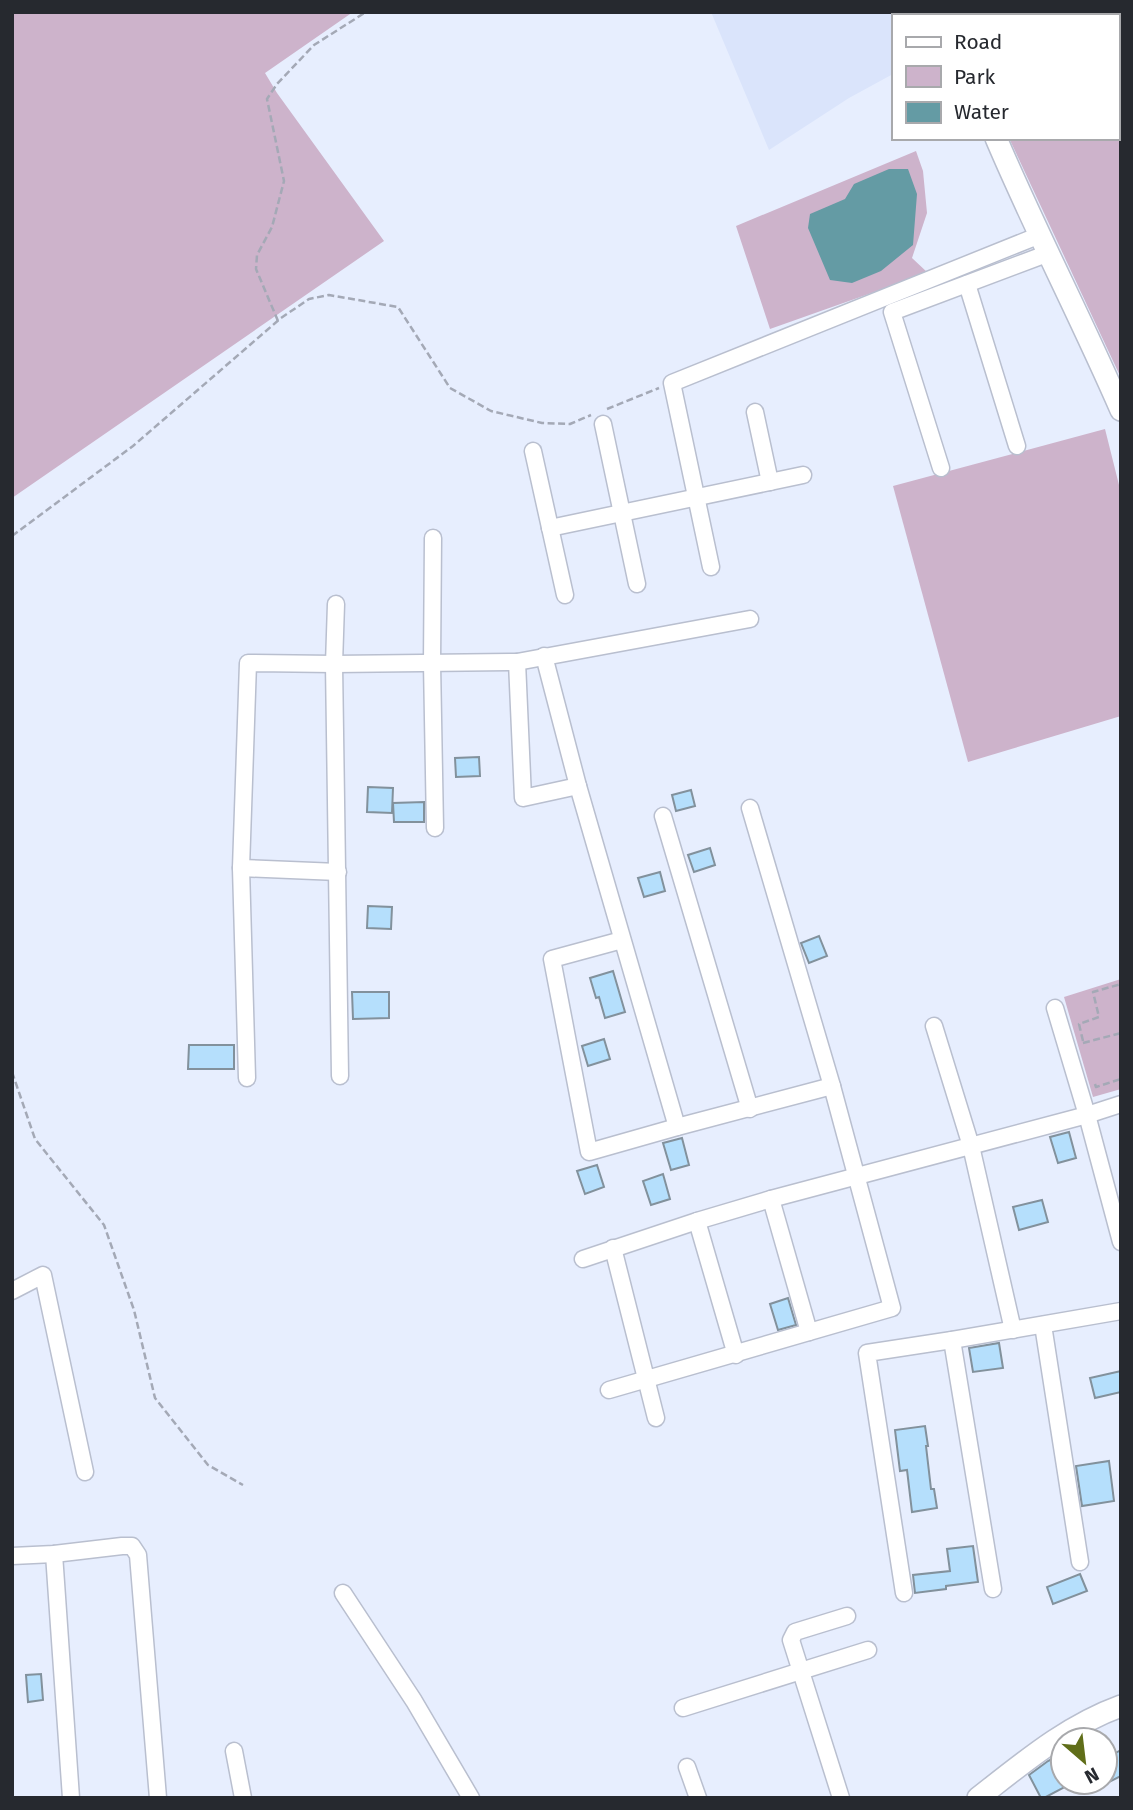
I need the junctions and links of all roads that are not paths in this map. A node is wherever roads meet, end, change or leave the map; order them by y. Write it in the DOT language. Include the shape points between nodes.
graph roads {
  1 [pos="997,140"];
  2 [pos="1044,244"];
  3 [pos="967,284"];
  4 [pos="1121,410"];
  5 [pos="755,412"];
  6 [pos="602,415"];
  7 [pos="1017,446"];
  8 [pos="533,451"];
  9 [pos="941,468"];
  10 [pos="803,475"];
  11 [pos="770,482"];
  12 [pos="696,497"];
  13 [pos="622,513"];
  14 [pos="550,528"];
  15 [pos="433,538"];
  16 [pos="711,567"];
  17 [pos="637,584"];
  18 [pos="565,595"];
  19 [pos="336,604"];
  20 [pos="750,619"];
  21 [pos="544,656"];
  22 [pos="517,662"];
  23 [pos="432,663"];
  24 [pos="334,664"];
  25 [pos="578,786"];
  26 [pos="750,808"];
  27 [pos="663,816"];
  28 [pos="435,828"];
  29 [pos="241,868"];
  30 [pos="338,872"];
  31 [pos="622,940"];
  32 [pos="1055,1008"];
  33 [pos="934,1026"];
  34 [pos="340,1076"];
  35 [pos="247,1079"];
  36 [pos="832,1086"];
  37 [pos="1121,1104"];
  38 [pos="750,1109"];
  39 [pos="1087,1115"];
  40 [pos="677,1127"];
  41 [pos="971,1146"];
  42 [pos="857,1176"];
  43 [pos="771,1199"];
  44 [pos="697,1221"];
  45 [pos="1121,1242"];
  46 [pos="613,1248"];
  47 [pos="583,1259"];
  48 [pos="12,1291"];
  49 [pos="1121,1311"];
  50 [pos="1043,1325"];
  51 [pos="1013,1330"];
  52 [pos="809,1332"];
  53 [pos="952,1340"];
  54 [pos="736,1354"];
  55 [pos="646,1380"];
  56 [pos="609,1390"];
  57 [pos="656,1418"];
  58 [pos="85,1472"];
  59 [pos="54,1554"];
  60 [pos="12,1556"];
  61 [pos="1080,1562"];
  62 [pos="993,1589"];
  63 [pos="904,1592"];
  64 [pos="343,1593"];
  65 [pos="847,1616"];
  66 [pos="868,1650"];
  67 [pos="800,1671"];
  68 [pos="1121,1706"];
  69 [pos="683,1708"];
  70 [pos="234,1751"];
  71 [pos="687,1767"];
  72 [pos="71,1798"];
  73 [pos="158,1798"];
  74 [pos="243,1798"];
  75 [pos="471,1798"];
  76 [pos="698,1798"];
  77 [pos="841,1798"];
  78 [pos="978,1798"];
  1 -- 2 [label="main road"];
  2 -- 3 [label="street"];
  2 -- 4 [label="main road"];
  2 -- 12 [label="street" via="672,383"];
  3 -- 7 [label="street"];
  3 -- 9 [label="street" via="892,312"];
  5 -- 11 [label="street"];
  6 -- 13 [label="street"];
  8 -- 14 [label="street"];
  10 -- 11 [label="street"];
  11 -- 12 [label="street"];
  12 -- 13 [label="street"];
  12 -- 16 [label="street"];
  13 -- 14 [label="street"];
  13 -- 17 [label="street"];
  14 -- 18 [label="street"];
  15 -- 23 [label="street"];
  19 -- 24 [label="street"];
  20 -- 21 [label="street"];
  21 -- 22 [label="street"];
  21 -- 25 [label="street"];
  22 -- 23 [label="street"];
  22 -- 25 [label="street" via="523,798"];
  23 -- 24 [label="street"];
  23 -- 28 [label="street"];
  24 -- 29 [label="street" via="248,663"];
  24 -- 30 [label="street"];
  25 -- 31 [label="street"];
  26 -- 36 [label="street"];
  27 -- 38 [label="street"];
  29 -- 30 [label="street"];
  29 -- 35 [label="street"];
  30 -- 34 [label="street"];
  31 -- 40 [label="street"];
  31 -- 40 [label="street" via="552,959 589,1152"];
  32 -- 39 [label="street"];
  33 -- 41 [label="street"];
  36 -- 38 [label="street"];
  36 -- 42 [label="street"];
  37 -- 39 [label="street"];
  38 -- 40 [label="street"];
  39 -- 41 [label="street"];
  39 -- 45 [label="street"];
  41 -- 42 [label="street"];
  41 -- 51 [label="street"];
  42 -- 43 [label="street"];
  42 -- 52 [label="street" via="892,1308"];
  43 -- 44 [label="street"];
  43 -- 52 [label="street"];
  44 -- 46 [label="street"];
  44 -- 54 [label="street"];
  46 -- 47 [label="street"];
  46 -- 55 [label="street"];
  48 -- 58 [label="street" via="43,1275"];
  49 -- 50 [label="street"];
  50 -- 51 [label="street"];
  50 -- 61 [label="street"];
  51 -- 53 [label="street"];
  52 -- 54 [label="street"];
  53 -- 62 [label="street"];
  53 -- 63 [label="street" via="867,1353"];
  54 -- 55 [label="street"];
  55 -- 56 [label="street"];
  55 -- 57 [label="street"];
  59 -- 60 [label="street"];
  59 -- 72 [label="street"];
  59 -- 73 [label="street" via="132,1546 138,1555"];
  64 -- 75 [label="street"];
  65 -- 67 [label="street" via="794,1632 791,1640"];
  66 -- 67 [label="street"];
  67 -- 69 [label="street"];
  67 -- 77 [label="street"];
  68 -- 78 [label="main road" via="1049,1743"];
  70 -- 74 [label="street"];
  71 -- 76 [label="street"];
}
